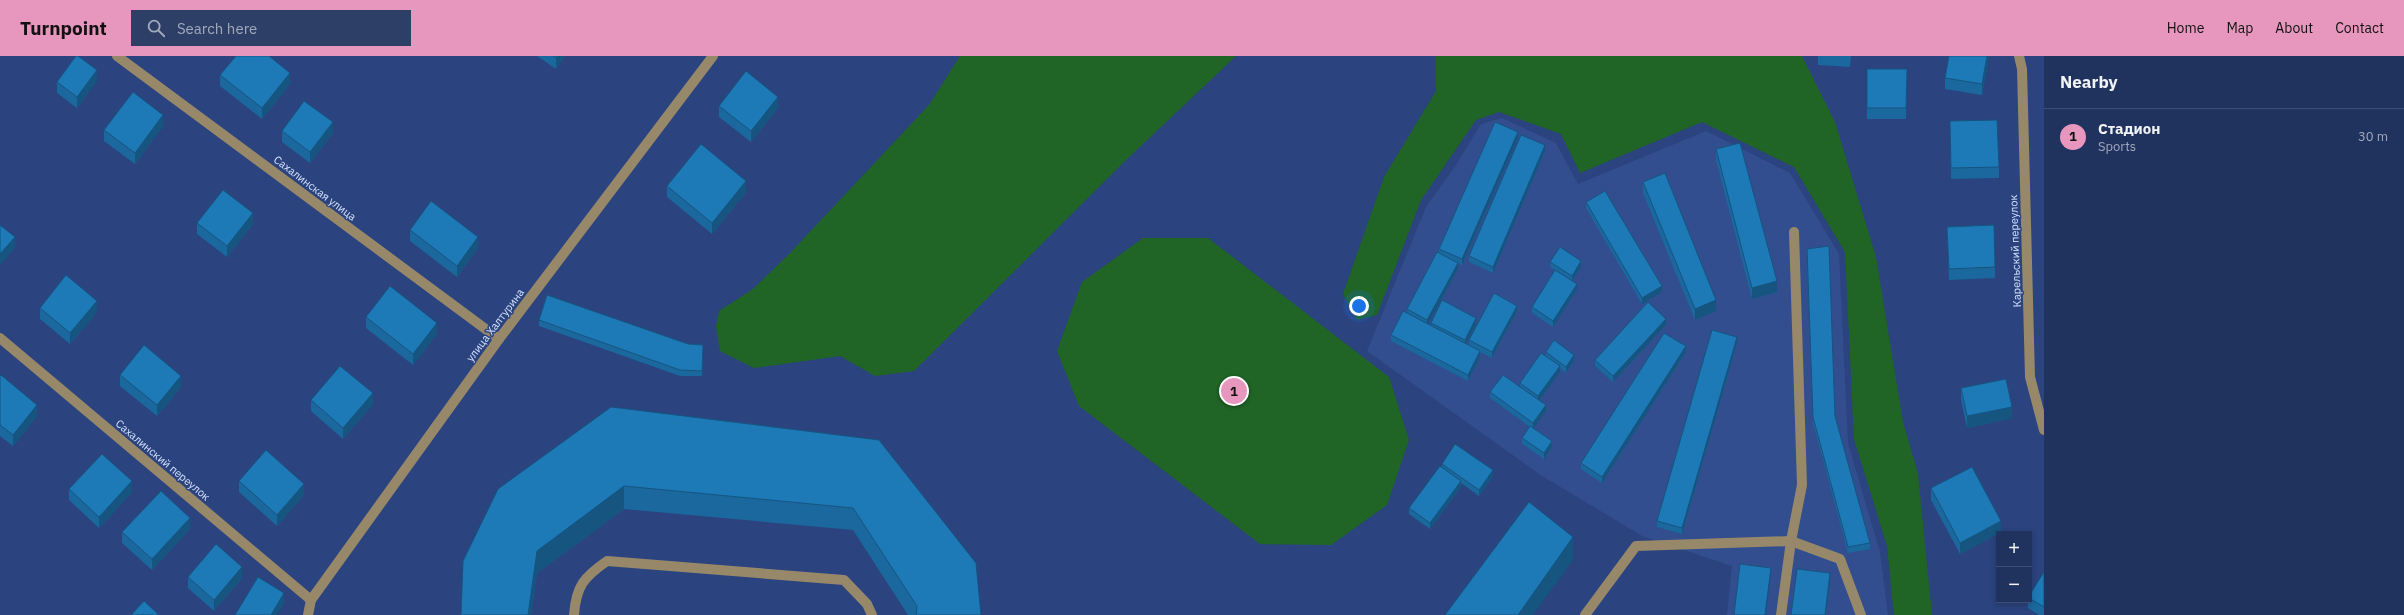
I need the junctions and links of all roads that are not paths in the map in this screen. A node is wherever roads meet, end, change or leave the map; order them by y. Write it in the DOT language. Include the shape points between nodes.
graph roads {
  1 [pos="117,56"];
  2 [pos="713,56"];
  3 [pos="2019,56"];
  4 [pos="1794,232"];
  5 [pos="0,338"];
  6 [pos="499,339"];
  7 [pos="2044,430"];
  8 [pos="1791,541"];
  9 [pos="311,600"];
  10 [pos="308,615"];
  11 [pos="574,615"];
  12 [pos="872,615"];
  13 [pos="1585,615"];
  14 [pos="1781,615"];
  15 [pos="1861,615"];
  1 -- 6 [label="street, Сахалинская улица"];
  2 -- 6 [label="street, улица Халтурина"];
  3 -- 7 [label="street, Карельский переулок" via="2022,69 2030,377"];
  4 -- 8 [label="street" via="1802,485"];
  5 -- 9 [label="street, Сахалинский переулок"];
  6 -- 9 [label="street, улица Халтурина"];
  8 -- 13 [label="street" via="1636,546"];
  8 -- 14 [label="street"];
  8 -- 15 [label="street" via="1840,559"];
  9 -- 10 [label="street, улица Халтурина"];
  11 -- 12 [label="street" via="575,599 587,574 608,561 844,580 867,604"];
}
